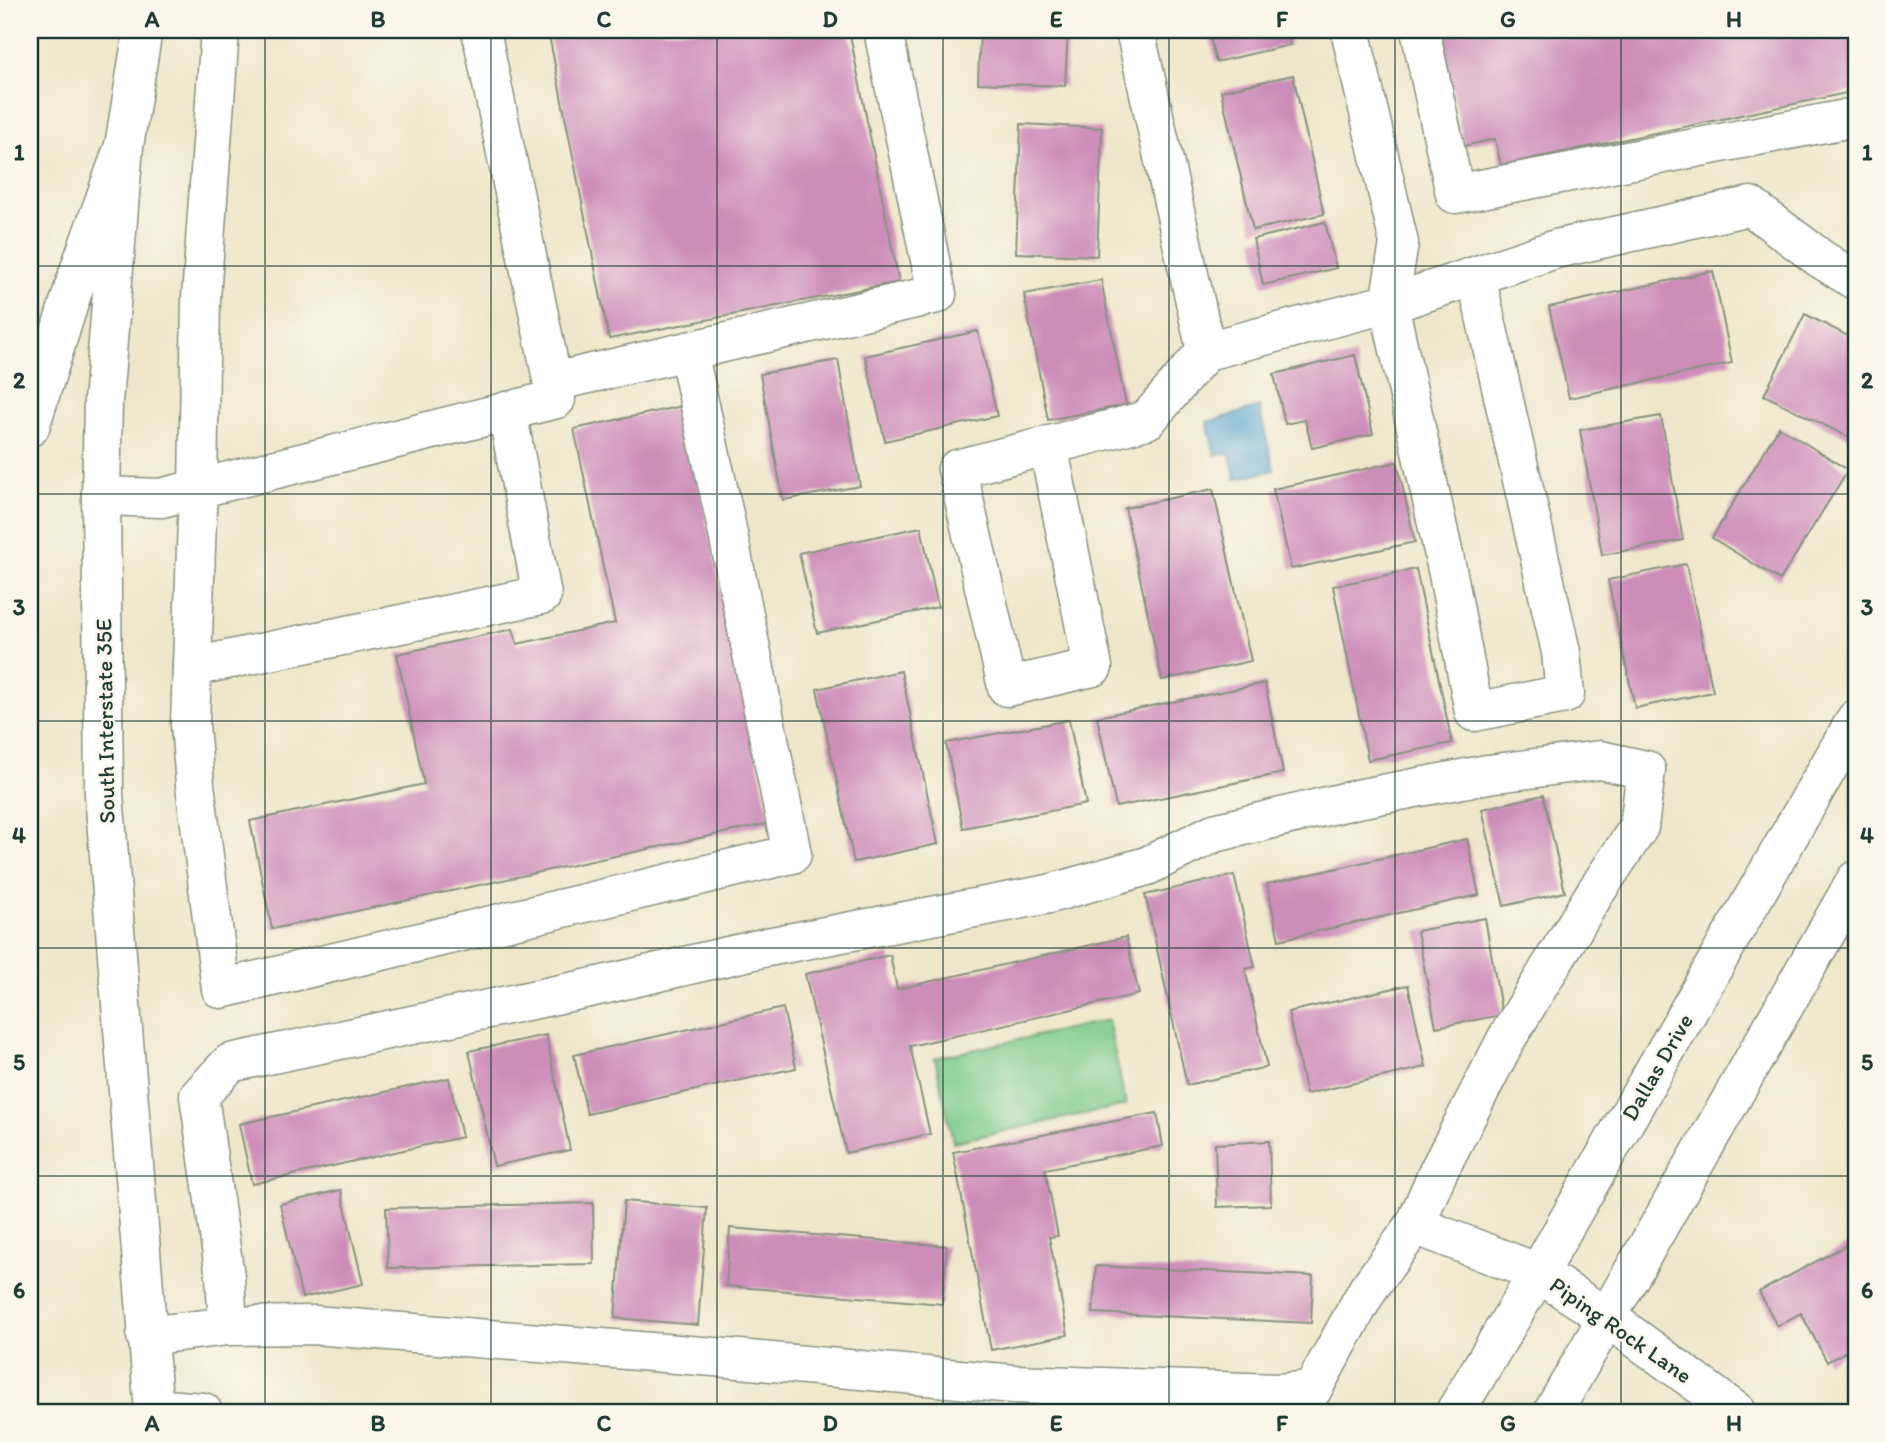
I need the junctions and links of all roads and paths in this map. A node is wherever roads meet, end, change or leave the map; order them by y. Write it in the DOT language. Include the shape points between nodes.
graph roads {
  1 [pos="142,30"];
  2 [pos="220,30"];
  3 [pos="481,30"];
  4 [pos="883,30"];
  5 [pos="1135,30"];
  6 [pos="1350,30"];
  7 [pos="1420,30"];
  8 [pos="1856,117"];
  9 [pos="124,146"];
  10 [pos="1476,276"];
  11 [pos="1856,281"];
  12 [pos="1389,304"];
  13 [pos="688,351"];
  14 [pos="1206,351"];
  15 [pos="553,382"];
  16 [pos="507,411"];
  17 [pos="30,428"];
  18 [pos="1048,446"];
  19 [pos="198,489"];
  20 [pos="102,496"];
  21 [pos="192,667"];
  22 [pos="1856,719"];
  23 [pos="1856,880"];
  24 [pos="1415,1225"];
  25 [pos="1538,1273"];
  26 [pos="1608,1318"];
  27 [pos="228,1326"];
  28 [pos="146,1336"];
  29 [pos="153,1410"];
  30 [pos="203,1412"];
  31 [pos="1455,1412"];
  32 [pos="1553,1412"];
  33 [pos="1737,1412"];
  1 -- 9 [label="main road, South Interstate 35E"];
  2 -- 19 [label="main road" via="201,298"];
  3 -- 15 [label="main road"];
  4 -- 13 [label="main road" via="937,294"];
  5 -- 14 [label="main road"];
  6 -- 12 [label="main road" via="1399,243"];
  7 -- 8 [label="main road" via="1455,194"];
  9 -- 17 [label="main road"];
  9 -- 20 [label="main road, South Interstate 35E" via="103,402"];
  10 -- 11 [label="main road" via="1556,250 1750,206"];
  10 -- 12 [label="main road"];
  10 -- 12 [label="main road" via="1561,652 1564,694 1474,712"];
  12 -- 14 [label="main road"];
  13 -- 15 [label="main road"];
  13 -- 21 [label="main road" via="792,853 220,989 195,785"];
  14 -- 18 [label="main road" via="1147,420"];
  15 -- 16 [label="main road" via="556,399"];
  16 -- 19 [label="main road"];
  16 -- 21 [label="main road" via="542,595"];
  18 -- 18 [label="main road" via="957,469 1007,687 1093,667"];
  19 -- 20 [label="main road" via="161,498"];
  19 -- 21 [label="main road"];
  20 -- 28 [label="main road, South Interstate 35E" via="104,794"];
  22 -- 25 [label="main road, Dallas Drive"];
  23 -- 26 [label="main road"];
  24 -- 25 [label="main road, Piping Rock Lane"];
  24 -- 27 [label="main road" via="1368,1289 1312,1390 1277,1393 1014,1384 314,1325"];
  24 -- 27 [label="main road" via="1507,1038 1639,827 1646,770 1600,760 1488,774 1357,799 1214,833 1147,866 1049,894 767,947 230,1063 199,1096"];
  25 -- 26 [label="main road, Piping Rock Lane"];
  25 -- 31 [label="main road, Dallas Drive"];
  26 -- 32 [label="main road"];
  26 -- 33 [label="main road, Piping Rock Lane"];
  27 -- 28 [label="main road"];
  28 -- 29 [label="main road, South Interstate 35E"];
  29 -- 30 [label="main road"];
}
